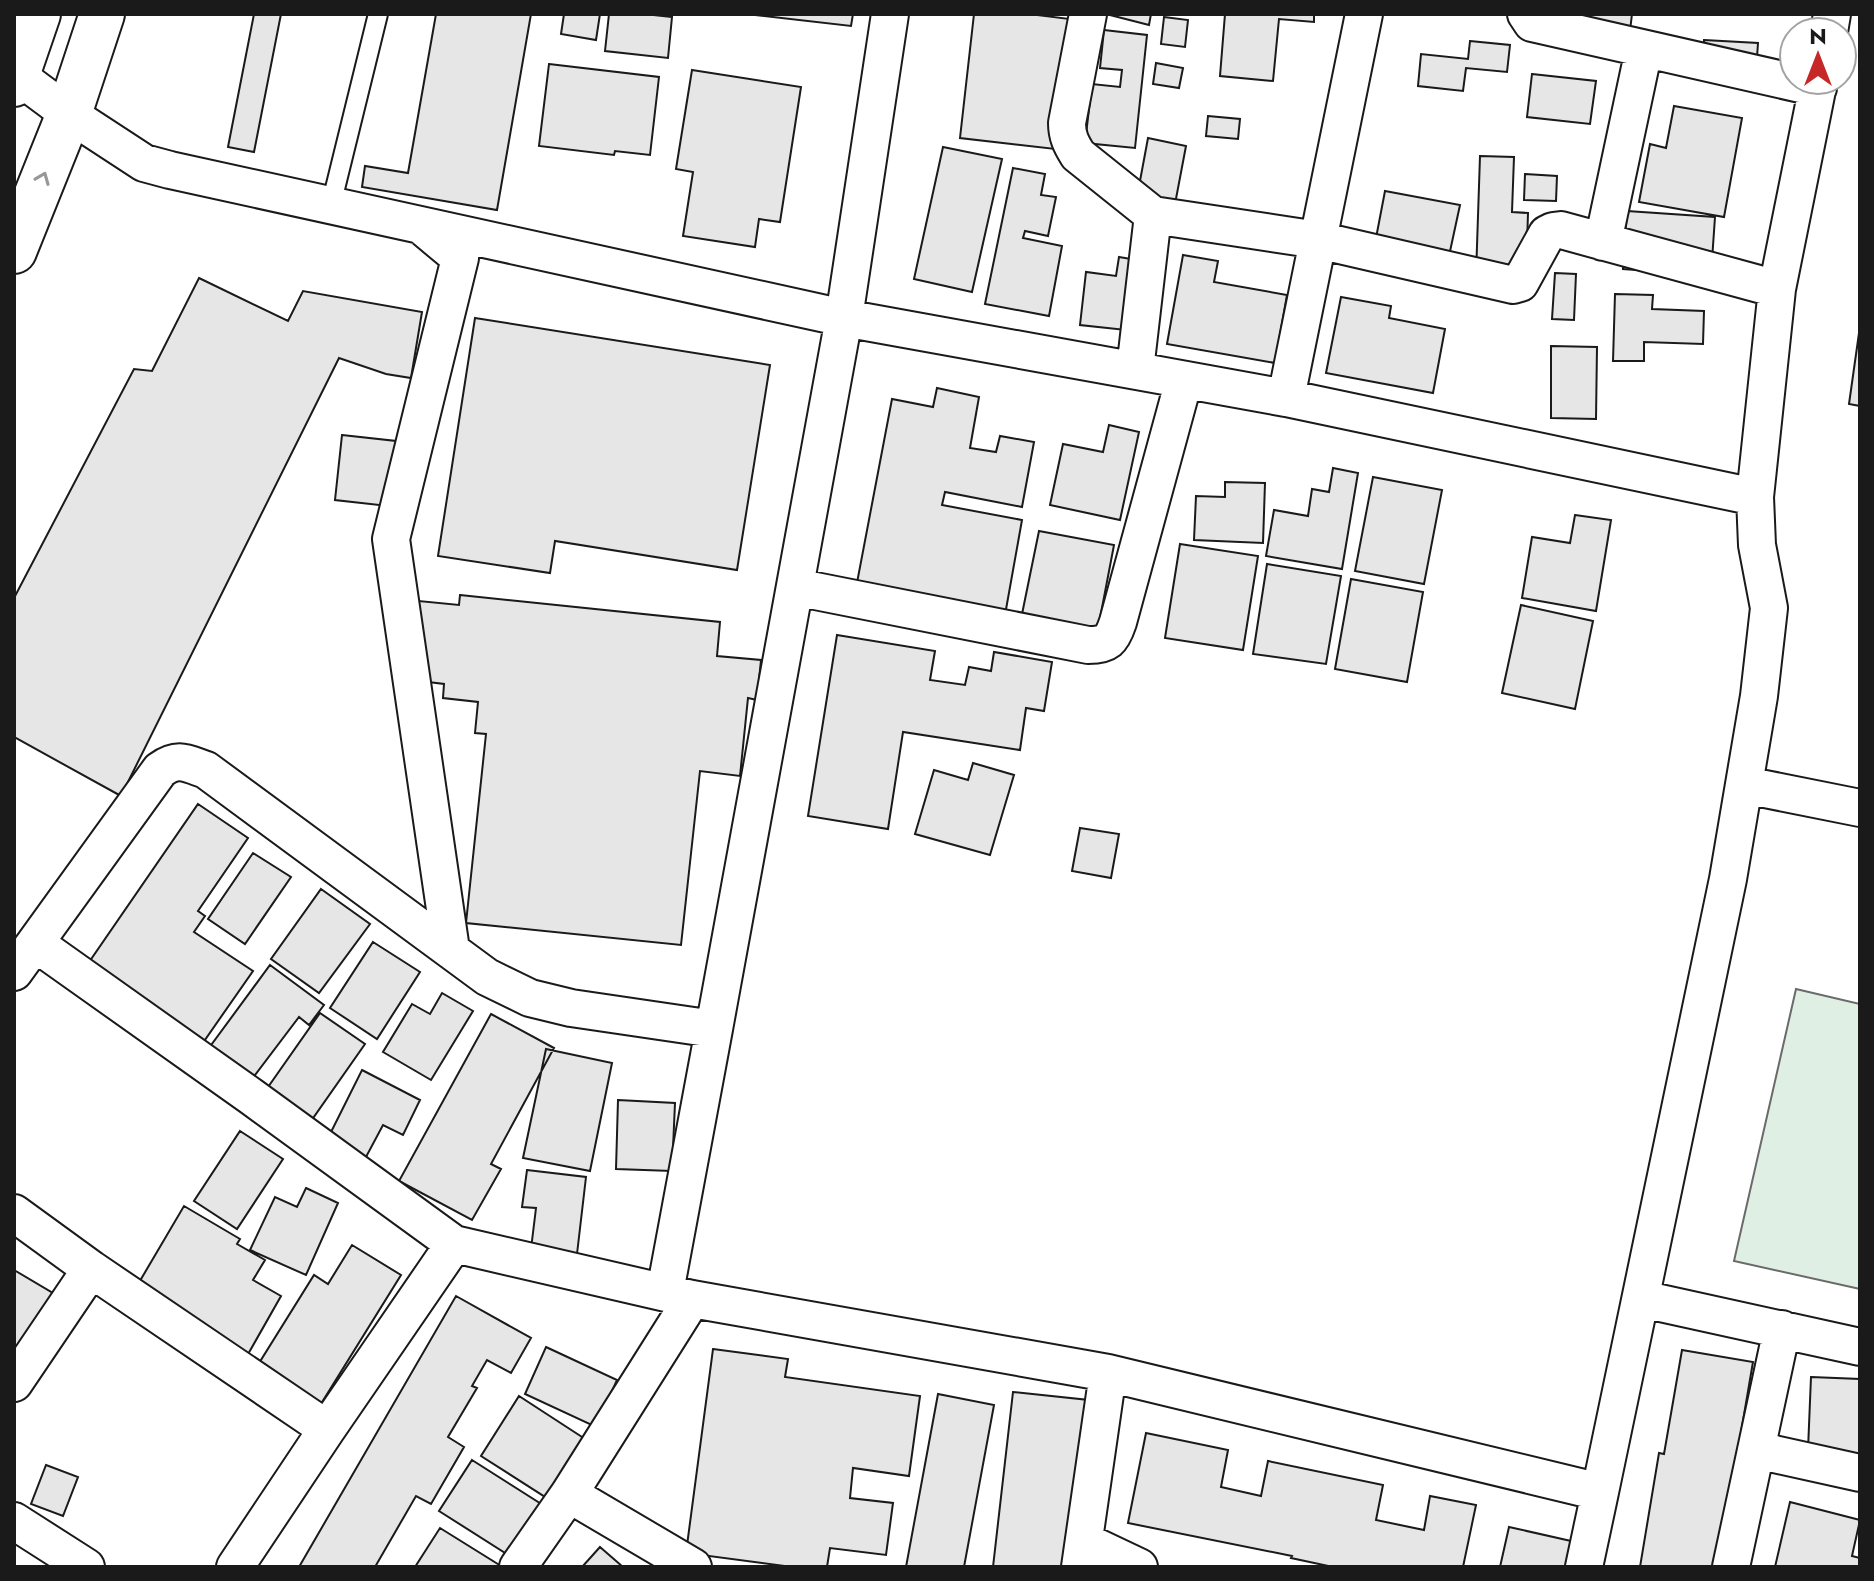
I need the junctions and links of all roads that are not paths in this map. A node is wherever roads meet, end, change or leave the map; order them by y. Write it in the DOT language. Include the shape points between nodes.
graph roads {
  1 [pos="38,14"];
  2 [pos="102,14"];
  3 [pos="378,14"];
  4 [pos="890,14"];
  5 [pos="1088,14"];
  6 [pos="1364,14"];
  7 [pos="1526,14"];
  8 [pos="1644,49"];
  9 [pos="15,73"];
  10 [pos="1778,76"];
  11 [pos="1817,96"];
  12 [pos="69,114"];
  13 [pos="331,205"];
  14 [pos="1153,215"];
  15 [pos="419,225"];
  16 [pos="1318,240"];
  17 [pos="1603,242"];
  18 [pos="14,251"];
  19 [pos="1777,289"];
  20 [pos="844,318"];
  21 [pos="1135,370"];
  22 [pos="1184,380"];
  23 [pos="1286,398"];
  24 [pos="1755,497"];
  25 [pos="795,587"];
  26 [pos="1745,785"];
  27 [pos="1860,808"];
  28 [pos="35,943"];
  29 [pos="451,950"];
  30 [pos="14,972"];
  31 [pos="714,1029"];
  32 [pos="14,1213"];
  33 [pos="454,1244"];
  34 [pos="91,1269"];
  35 [pos="678,1296"];
  36 [pos="1642,1299"];
  37 [pos="1782,1329"];
  38 [pos="1860,1347"];
  39 [pos="1108,1373"];
  40 [pos="14,1383"];
  41 [pos="327,1429"];
  42 [pos="1756,1450"];
  43 [pos="1860,1473"];
  44 [pos="1600,1492"];
  45 [pos="569,1494"];
  46 [pos="14,1521"];
  47 [pos="1082,1554"];
  48 [pos="86,1567"];
  49 [pos="235,1567"];
  50 [pos="518,1567"];
  51 [pos="693,1567"];
  52 [pos="1139,1567"];
  53 [pos="1584,1567"];
  54 [pos="1731,1567"];
  1 -- 9 [label="highway"];
  2 -- 12 [label="highway"];
  3 -- 13 [label="lane"];
  4 -- 20 [label="street"];
  5 -- 14 [label="street" via="1067,123 1070,144"];
  6 -- 16 [label="street"];
  7 -- 8 [label="street" via="1532,23"];
  8 -- 10 [label="street"];
  8 -- 17 [label="street"];
  9 -- 12 [label="street"];
  11 -- 19 [label="street"];
  12 -- 13 [label="street" via="144,163"];
  18 -- 12 [label="highway, one-way"];
  13 -- 15 [label="street"];
  14 -- 16 [label="street"];
  14 -- 21 [label="street"];
  15 -- 20 [label="street"];
  15 -- 29 [label="street" via="460,258 391,539"];
  16 -- 17 [label="street" via="1513,285 1520,283 1553,231"];
  16 -- 23 [label="street"];
  17 -- 19 [label="street"];
  19 -- 24 [label="street"];
  20 -- 21 [label="street"];
  20 -- 25 [label="street"];
  21 -- 22 [label="street"];
  22 -- 23 [label="street"];
  22 -- 25 [label="street" via="1118,622 1113,637 1100,645"];
  23 -- 24 [label="street"];
  24 -- 26 [label="street" via="1757,545 1769,608"];
  25 -- 31 [label="street"];
  26 -- 27 [label="street"];
  26 -- 36 [label="street"];
  28 -- 29 [label="street" via="160,770 182,762 206,770"];
  28 -- 30 [label="street"];
  28 -- 33 [label="street"];
  29 -- 31 [label="street" via="487,977 530,998"];
  31 -- 35 [label="street"];
  32 -- 34 [label="street"];
  33 -- 35 [label="street"];
  33 -- 41 [label="street"];
  34 -- 40 [label="street"];
  34 -- 41 [label="street"];
  35 -- 39 [label="street"];
  35 -- 45 [label="street"];
  36 -- 37 [label="street"];
  36 -- 44 [label="street"];
  37 -- 38 [label="street"];
  37 -- 42 [label="street"];
  39 -- 44 [label="street"];
  39 -- 47 [label="street"];
  41 -- 49 [label="street"];
  42 -- 43 [label="street"];
  42 -- 54 [label="street"];
  44 -- 53 [label="street"];
  45 -- 50 [label="street"];
  45 -- 51 [label="street"];
  46 -- 48 [label="street"];
  47 -- 52 [label="street"];
}
